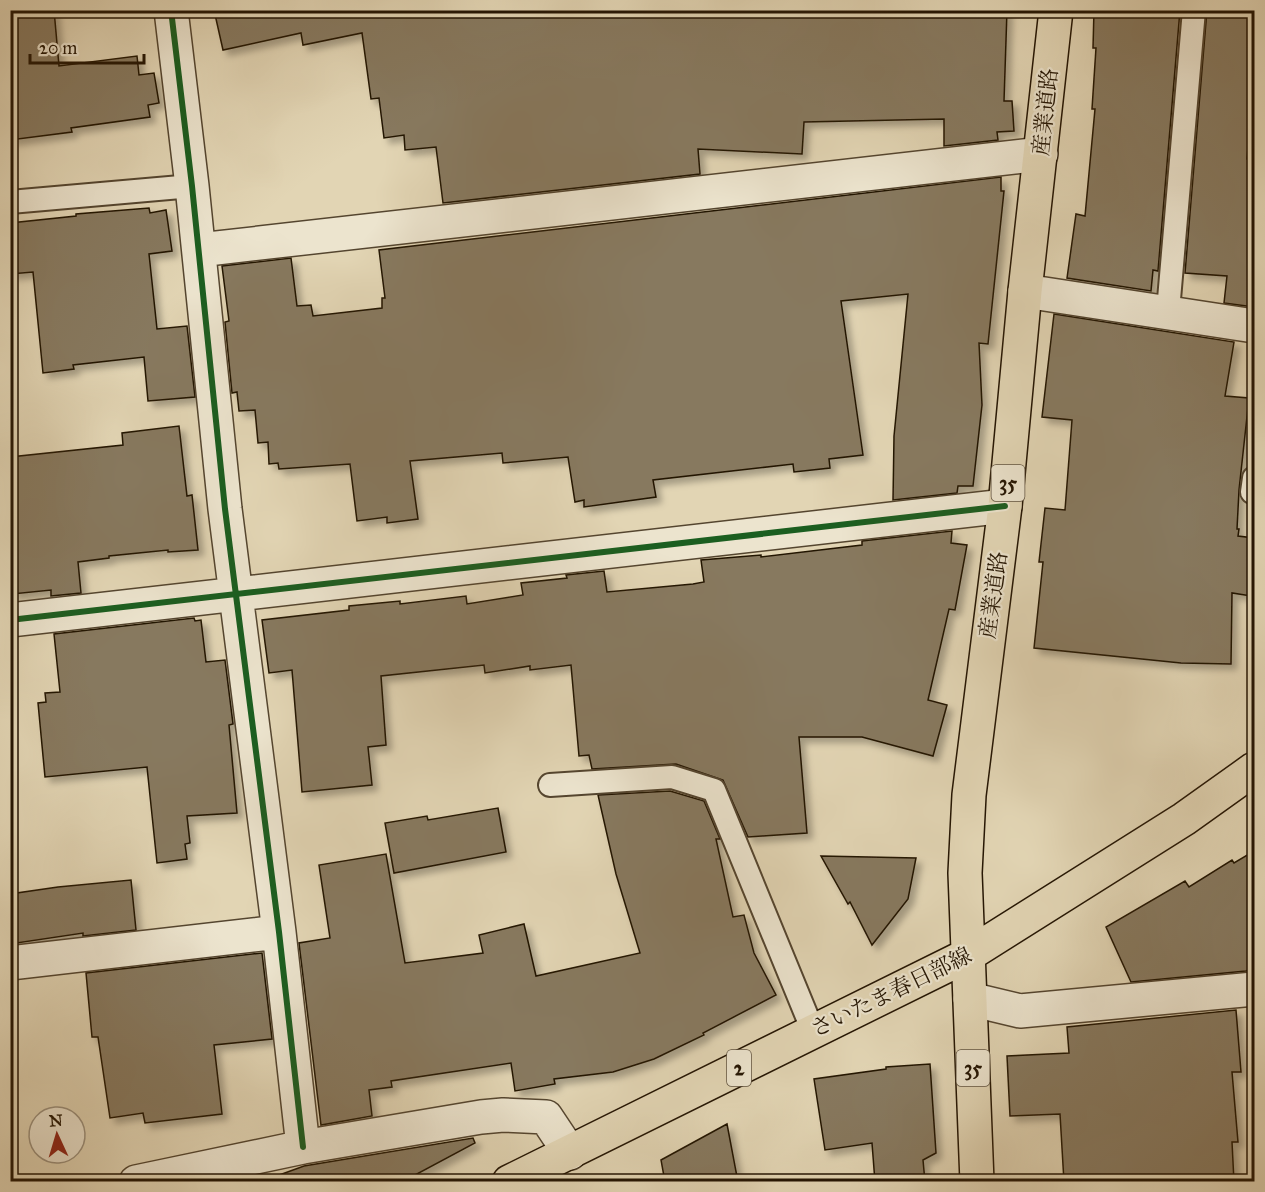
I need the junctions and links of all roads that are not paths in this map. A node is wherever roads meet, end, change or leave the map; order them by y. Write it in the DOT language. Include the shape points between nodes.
graph roads {
  1 [pos="171,10"];
  2 [pos="1056,10"];
  3 [pos="1194,10"];
  4 [pos="1041,154"];
  5 [pos="192,186"];
  6 [pos="10,202"];
  7 [pos="199,250"];
  8 [pos="1025,291"];
  9 [pos="1168,311"];
  10 [pos="1254,326"];
  11 [pos="1005,506"];
  12 [pos="236,594"];
  13 [pos="10,620"];
  14 [pos="1254,769"];
  15 [pos="550,785"];
  16 [pos="279,932"];
  17 [pos="968,955"];
  18 [pos="10,963"];
  19 [pos="1254,989"];
  20 [pos="970,999"];
  21 [pos="813,1031"];
  22 [pos="303,1147"];
  23 [pos="570,1153"];
  24 [pos="510,1181"];
  25 [pos="136,1182"];
  26 [pos="977,1182"];
  1 -- 5 [label="street"];
  2 -- 4 [label="main road, 産業道路 / 35"];
  3 -- 9 [label="lane"];
  4 -- 7 [label="street"];
  4 -- 8 [label="main road, 産業道路 / 35"];
  5 -- 6 [label="lane"];
  5 -- 7 [label="street"];
  7 -- 12 [label="street"];
  8 -- 9 [label="street"];
  8 -- 11 [label="main road, 産業道路 / 35"];
  9 -- 10 [label="street"];
  11 -- 12 [label="street"];
  11 -- 17 [label="main road, 産業道路 / 35" via="969,795 965,873"];
  12 -- 13 [label="street"];
  12 -- 16 [label="street"];
  14 -- 17 [label="main road, さいたま春日部線 / 2" via="1184,819"];
  15 -- 21 [label="lane" via="672,777 714,790"];
  16 -- 18 [label="street"];
  16 -- 22 [label="street"];
  17 -- 20 [label="main road, 産業道路 / 35"];
  17 -- 21 [label="main road, さいたま春日部線 / 2"];
  19 -- 20 [label="street" via="1020,1011"];
  20 -- 26 [label="main road, 産業道路 / 35"];
  21 -- 23 [label="main road, さいたま春日部線 / 2"];
  22 -- 23 [label="street" via="503,1115 546,1117"];
  22 -- 25 [label="street"];
  23 -- 24 [label="main road, さいたま春日部線 / 2"];
}
